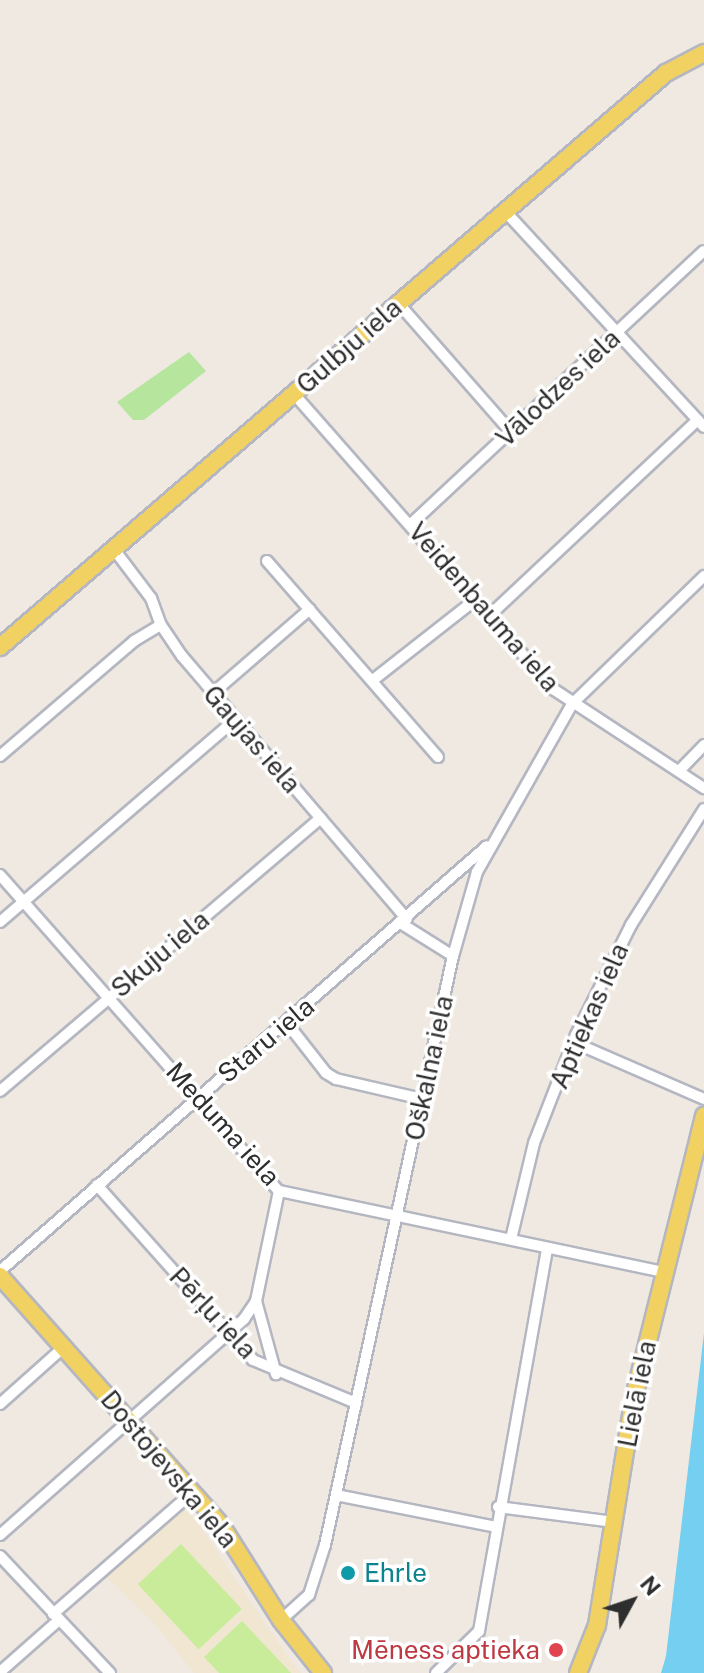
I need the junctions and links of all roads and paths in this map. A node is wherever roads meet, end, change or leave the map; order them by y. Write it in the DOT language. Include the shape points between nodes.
graph roads {
  1 [pos="704,53"];
  2 [pos="504,210"];
  3 [pos="704,251"];
  4 [pos="399,304"];
  5 [pos="616,334"];
  6 [pos="294,394"];
  7 [pos="701,423"];
  8 [pos="510,431"];
  9 [pos="411,524"];
  10 [pos="113,548"];
  11 [pos="267,561"];
  12 [pos="704,576"];
  13 [pos="475,600"];
  14 [pos="310,609"];
  15 [pos="490,615"];
  16 [pos="161,625"];
  17 [pos="0,647"];
  18 [pos="373,680"];
  19 [pos="213,693"];
  20 [pos="572,704"];
  21 [pos="235,720"];
  22 [pos="704,745"];
  23 [pos="0,756"];
  24 [pos="438,757"];
  25 [pos="679,771"];
  26 [pos="704,788"];
  27 [pos="704,809"];
  28 [pos="321,818"];
  29 [pos="495,839"];
  30 [pos="0,875"];
  31 [pos="23,902"];
  32 [pos="0,922"];
  33 [pos="404,922"];
  34 [pos="453,956"];
  35 [pos="108,999"];
  36 [pos="287,1023"];
  37 [pos="573,1042"];
  38 [pos="0,1091"];
  39 [pos="200,1097"];
  40 [pos="422,1099"];
  41 [pos="704,1099"];
  42 [pos="704,1116"];
  43 [pos="97,1185"];
  44 [pos="279,1191"];
  45 [pos="397,1213"];
  46 [pos="511,1239"];
  47 [pos="547,1249"];
  48 [pos="662,1272"];
  49 [pos="0,1273"];
  50 [pos="256,1301"];
  51 [pos="229,1334"];
  52 [pos="64,1347"];
  53 [pos="276,1374"];
  54 [pos="356,1403"];
  55 [pos="0,1404"];
  56 [pos="130,1419"];
  57 [pos="193,1492"];
  58 [pos="336,1495"];
  59 [pos="498,1507"];
  60 [pos="614,1522"];
  61 [pos="496,1527"];
  62 [pos="0,1535"];
  63 [pos="0,1556"];
  64 [pos="56,1617"];
  65 [pos="281,1620"];
  66 [pos="0,1672"];
  67 [pos="110,1673"];
  68 [pos="323,1673"];
  69 [pos="436,1673"];
  70 [pos="578,1673"];
  1 -- 2 [label="main road, Gulbju iela" via="666,73"];
  2 -- 4 [label="main road, Gulbju iela"];
  2 -- 5 [label="street"];
  3 -- 5 [label="street, Vālodzes iela"];
  4 -- 6 [label="main road, Gulbju iela"];
  4 -- 8 [label="street"];
  5 -- 7 [label="street"];
  5 -- 8 [label="street, Vālodzes iela"];
  6 -- 9 [label="street, Veidenbauma iela"];
  6 -- 10 [label="main road, Gulbju iela"];
  7 -- 15 [label="street"];
  8 -- 9 [label="street, Vālodzes iela"];
  9 -- 13 [label="street, Veidenbauma iela"];
  10 -- 16 [label="street, Gaujas iela" via="151,598"];
  10 -- 17 [label="main road, Gulbju iela"];
  11 -- 14 [label="street"];
  12 -- 20 [label="street, Oškalna iela"];
  13 -- 15 [label="street, Veidenbauma iela"];
  13 -- 18 [label="street"];
  14 -- 18 [label="street"];
  14 -- 19 [label="street"];
  15 -- 20 [label="street, Veidenbauma iela"];
  16 -- 19 [label="street, Gaujas iela"];
  16 -- 23 [label="street" via="134,641"];
  18 -- 24 [label="street"];
  19 -- 21 [label="street, Gaujas iela"];
  20 -- 25 [label="street, Veidenbauma iela"];
  20 -- 29 [label="street, Oškalna iela"];
  21 -- 28 [label="street, Gaujas iela"];
  21 -- 31 [label="street"];
  22 -- 25 [label="street"];
  25 -- 26 [label="street, Veidenbauma iela"];
  27 -- 37 [label="street, Aptiekas iela" via="631,925"];
  28 -- 33 [label="street, Gaujas iela"];
  28 -- 35 [label="street, Skuju iela"];
  29 -- 33 [label="street, Staru iela"];
  29 -- 34 [label="street, Oškalna iela" via="470,892"];
  30 -- 31 [label="street, Meduma iela"];
  31 -- 32 [label="street"];
  31 -- 35 [label="street, Meduma iela"];
  33 -- 34 [label="street, Gaujas iela"];
  33 -- 36 [label="street, Staru iela"];
  34 -- 40 [label="street, Oškalna iela"];
  35 -- 38 [label="street, Skuju iela"];
  35 -- 39 [label="street, Meduma iela"];
  36 -- 39 [label="street, Staru iela"];
  36 -- 40 [label="street" via="336,1079"];
  37 -- 41 [label="street"];
  37 -- 46 [label="street, Aptiekas iela" via="534,1143"];
  39 -- 43 [label="street, Staru iela"];
  39 -- 44 [label="street, Meduma iela"];
  40 -- 45 [label="street, Oškalna iela"];
  42 -- 48 [label="main road, Lielā iela"];
  43 -- 49 [label="street, Staru iela"];
  43 -- 51 [label="street, Pērļu iela"];
  44 -- 45 [label="street, Meduma iela"];
  44 -- 50 [label="street"];
  45 -- 46 [label="street, Meduma iela"];
  45 -- 54 [label="street, Oškalna iela"];
  46 -- 47 [label="street, Meduma iela"];
  47 -- 48 [label="street, Meduma iela"];
  47 -- 59 [label="street"];
  48 -- 60 [label="main road, Lielā iela"];
  49 -- 52 [label="main road, Dostojevska iela"];
  50 -- 51 [label="street"];
  50 -- 53 [label="street"];
  51 -- 53 [label="street, Pērļu iela"];
  51 -- 56 [label="street"];
  52 -- 55 [label="street"];
  52 -- 56 [label="main road, Dostojevska iela"];
  53 -- 54 [label="street, Pērļu iela"];
  54 -- 58 [label="street, Oškalna iela"];
  56 -- 57 [label="main road, Dostojevska iela"];
  56 -- 62 [label="street"];
  57 -- 64 [label="street"];
  57 -- 65 [label="main road, Dostojevska iela"];
  58 -- 61 [label="street"];
  58 -- 65 [label="street, Oškalna iela" via="312,1587 304,1602"];
  59 -- 60 [label="street"];
  59 -- 61 [label="street"];
  60 -- 70 [label="main road, Lielā iela" via="597,1625"];
  61 -- 69 [label="street" via="479,1631"];
  63 -- 64 [label="street"];
  64 -- 66 [label="street"];
  64 -- 67 [label="street"];
  65 -- 68 [label="main road, Dostojevska iela"];
}
